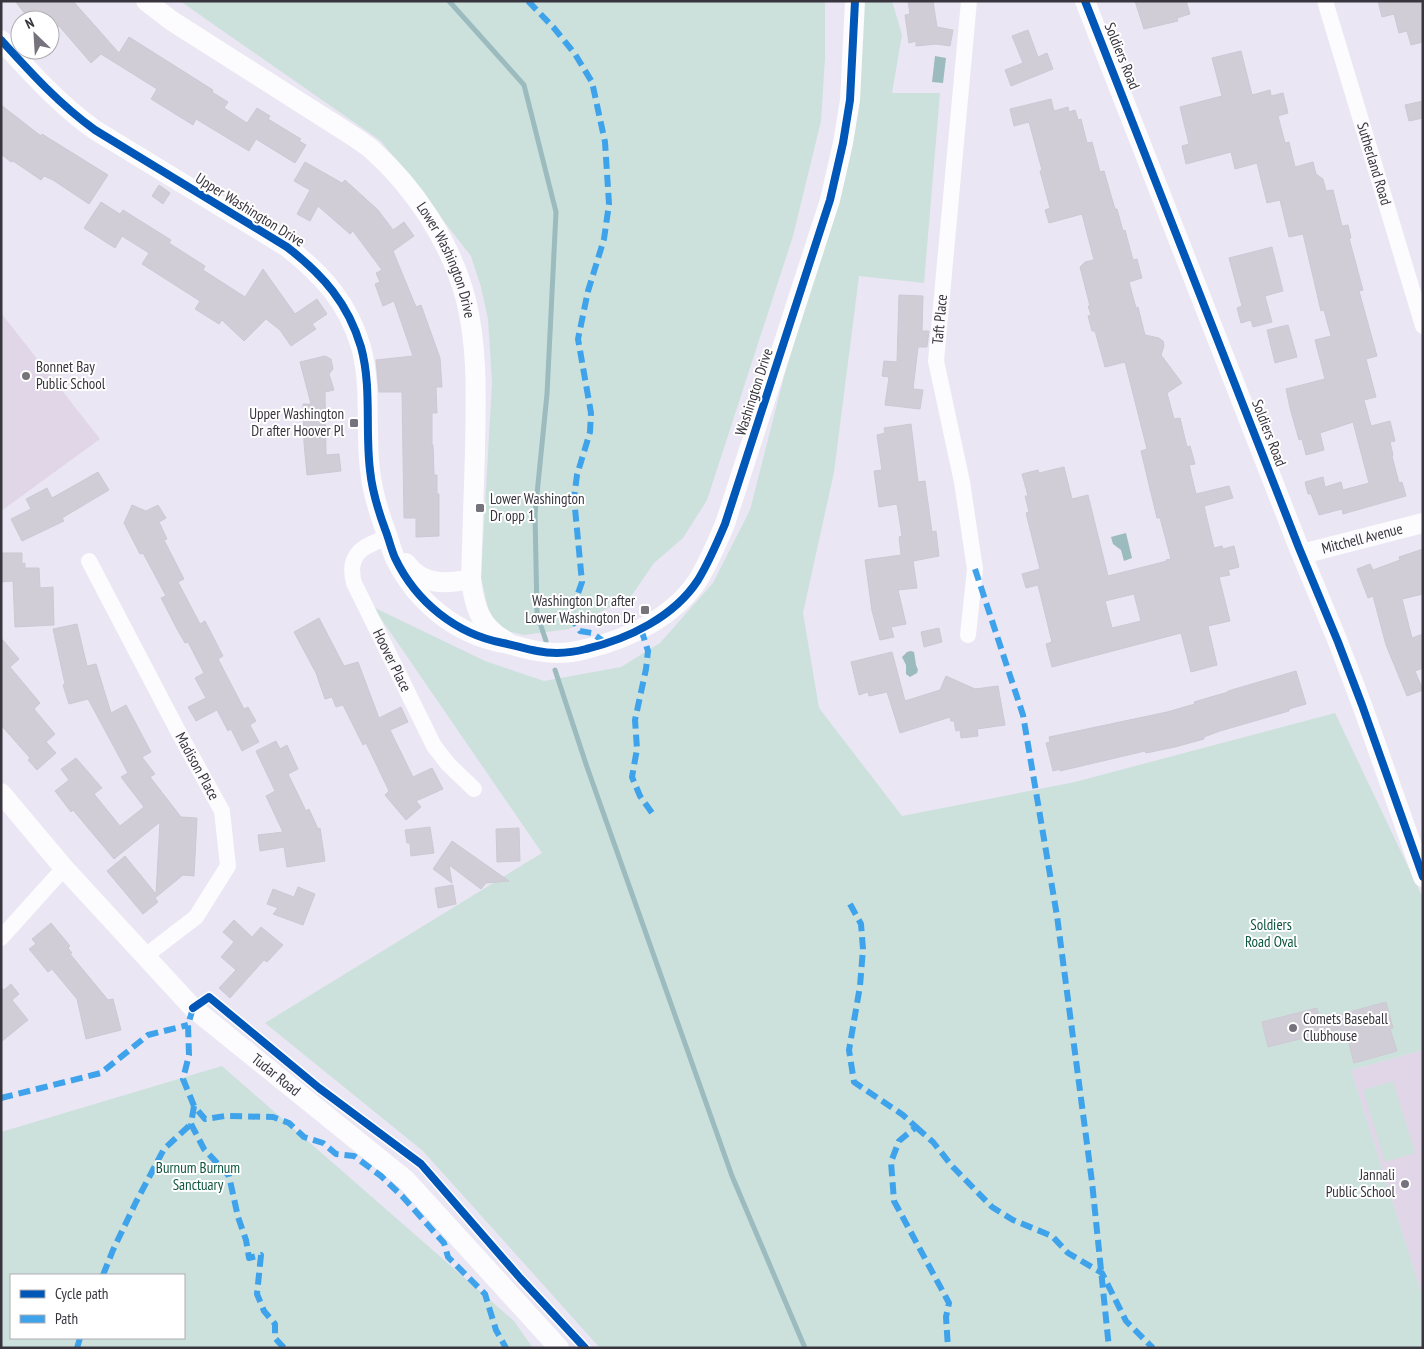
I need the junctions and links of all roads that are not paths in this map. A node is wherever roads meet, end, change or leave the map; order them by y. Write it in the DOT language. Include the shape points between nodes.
graph roads {
  1 [pos="146,1"];
  2 [pos="855,1"];
  3 [pos="968,1"];
  4 [pos="1085,1"];
  5 [pos="1325,1"];
  6 [pos="1,40"];
  7 [pos="1423,326"];
  8 [pos="1423,524"];
  9 [pos="388,537"];
  10 [pos="1302,554"];
  11 [pos="89,561"];
  12 [pos="471,579"];
  13 [pos="968,635"];
  14 [pos="511,644"];
  15 [pos="474,789"];
  16 [pos="1,793"];
  17 [pos="64,868"];
  18 [pos="1423,877"];
  19 [pos="1,938"];
  20 [pos="144,957"];
  21 [pos="559,1348"];
  1 -- 12 [label="street, Lower Washington Drive" via="370,148 400,179 439,235 465,299 475,363"];
  2 -- 14 [label="street, Washington Drive" via="850,100 830,200 732,506 698,581 678,603 641,629 607,644 562,652 537,651"];
  3 -- 13 [label="street, Taft Place" via="936,362 962,482 975,569"];
  4 -- 10 [label="street, Soldiers Road"];
  5 -- 7 [label="street, Sutherland Road"];
  6 -- 9 [label="street, Upper Washington Drive" via="50,94 74,115 287,248 328,285 342,304 361,348 366,372 370,470 375,500"];
  8 -- 10 [label="street, Mitchell Avenue"];
  9 -- 12 [label="street" via="418,576 438,583"];
  9 -- 14 [label="street, Upper Washington Drive" via="395,558 408,580 430,606 448,621 474,635"];
  9 -- 15 [label="street, Hoover Place" via="355,556 351,574 354,583 434,746"];
  10 -- 18 [label="street, Soldiers Road" via="1362,704"];
  11 -- 20 [label="street, Madison Place" via="222,812 228,866 196,916"];
  12 -- 14 [label="street, Lower Washington Drive" via="473,598 484,622 497,636"];
  16 -- 17 [label="street, Tudar Road"];
  17 -- 19 [label="street"];
  17 -- 20 [label="street, Tudar Road"];
  20 -- 21 [label="street, Tudar Road" via="193,1008 406,1180"];
}
